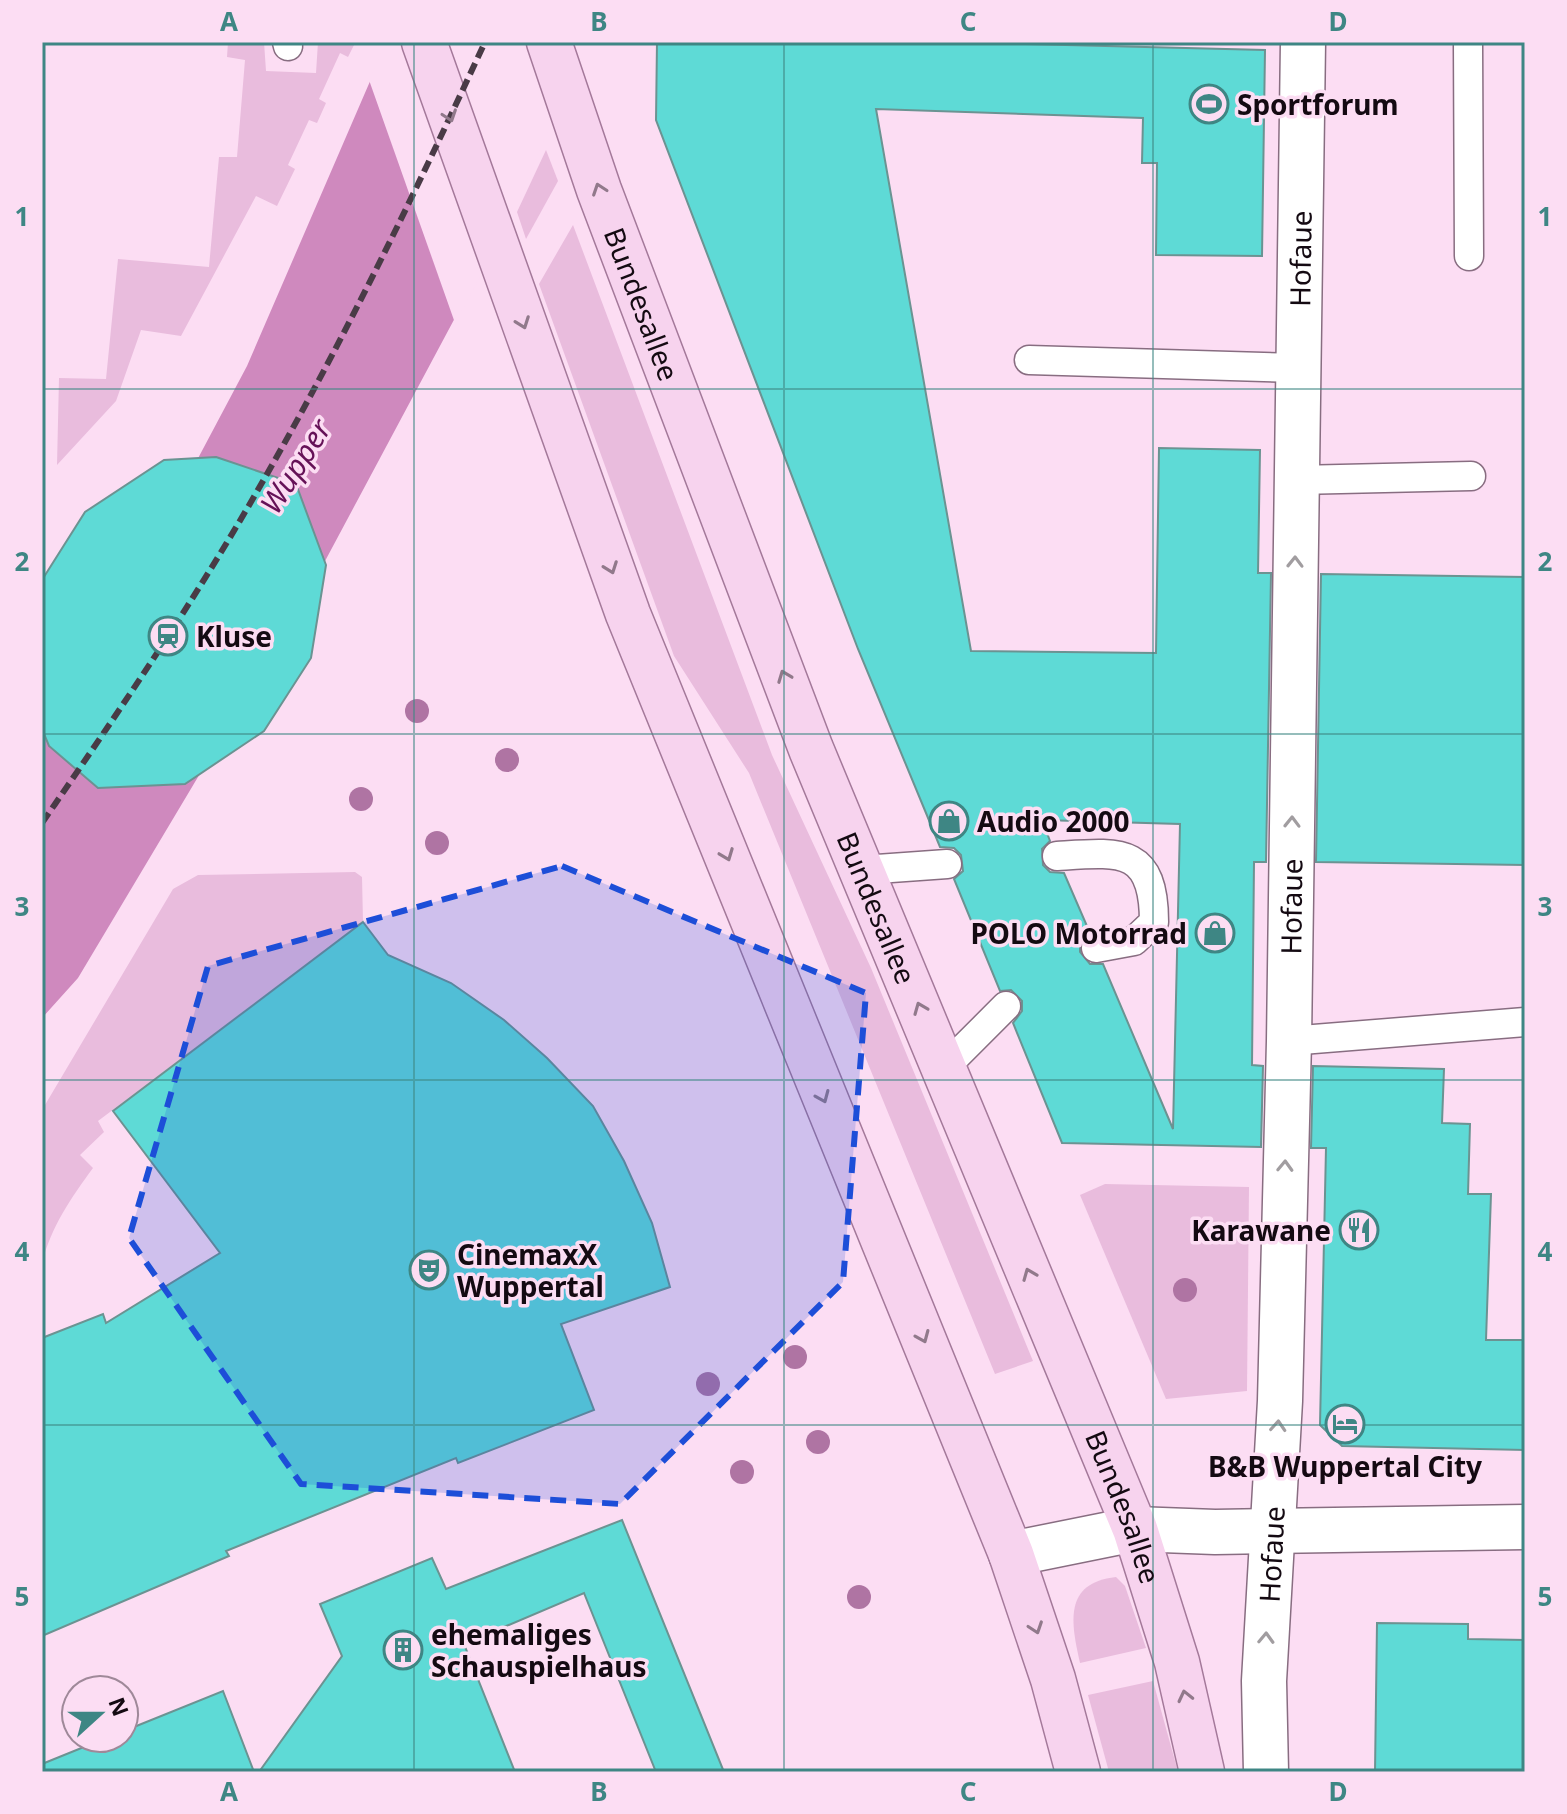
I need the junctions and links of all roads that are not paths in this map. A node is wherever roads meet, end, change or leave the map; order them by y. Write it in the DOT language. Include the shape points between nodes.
graph roads {
  1 [pos="424,42"];
  2 [pos="549,42"];
  3 [pos="1303,42"];
  4 [pos="1468,42"];
  5 [pos="1469,256"];
  6 [pos="1029,360"];
  7 [pos="1298,368"];
  8 [pos="1471,476"];
  9 [pos="1297,480"];
  10 [pos="1057,856"];
  11 [pos="947,864"];
  12 [pos="863,870"];
  13 [pos="1096,948"];
  14 [pos="1006,1006"];
  15 [pos="1525,1022"];
  16 [pos="1289,1041"];
  17 [pos="945,1067"];
  18 [pos="1525,1527"];
  19 [pos="1135,1529"];
  20 [pos="1271,1532"];
  21 [pos="1011,1554"];
  22 [pos="1078,1772"];
  23 [pos="1202,1772"];
  24 [pos="1266,1772"];
  1 -- 21 [label="main road, one-way" via="628,614"];
  12 -- 2 [label="main road, Bundesallee, one-way" via="811,749 599,190"];
  3 -- 7 [label="street, Hofaue"];
  4 -- 5 [label="lane"];
  6 -- 7 [label="lane"];
  7 -- 9 [label="street, Hofaue"];
  8 -- 9 [label="lane"];
  16 -- 9 [label="street, Hofaue, one-way"];
  10 -- 13 [label="lane" via="1109,853 1138,863 1154,890 1154,922 1134,941"];
  11 -- 12 [label="lane"];
  17 -- 12 [label="main road, Bundesallee, one-way"];
  14 -- 17 [label="lane"];
  15 -- 16 [label="lane"];
  20 -- 16 [label="street, Hofaue, one-way" via="1280,1401"];
  19 -- 17 [label="main road, Bundesallee, one-way"];
  18 -- 20 [label="street"];
  19 -- 20 [label="street"];
  19 -- 21 [label="street"];
  23 -- 19 [label="main road, Bundesallee, one-way" via="1177,1662"];
  24 -- 20 [label="street, Hofaue, one-way"];
  21 -- 22 [label="main road, one-way"];
}
